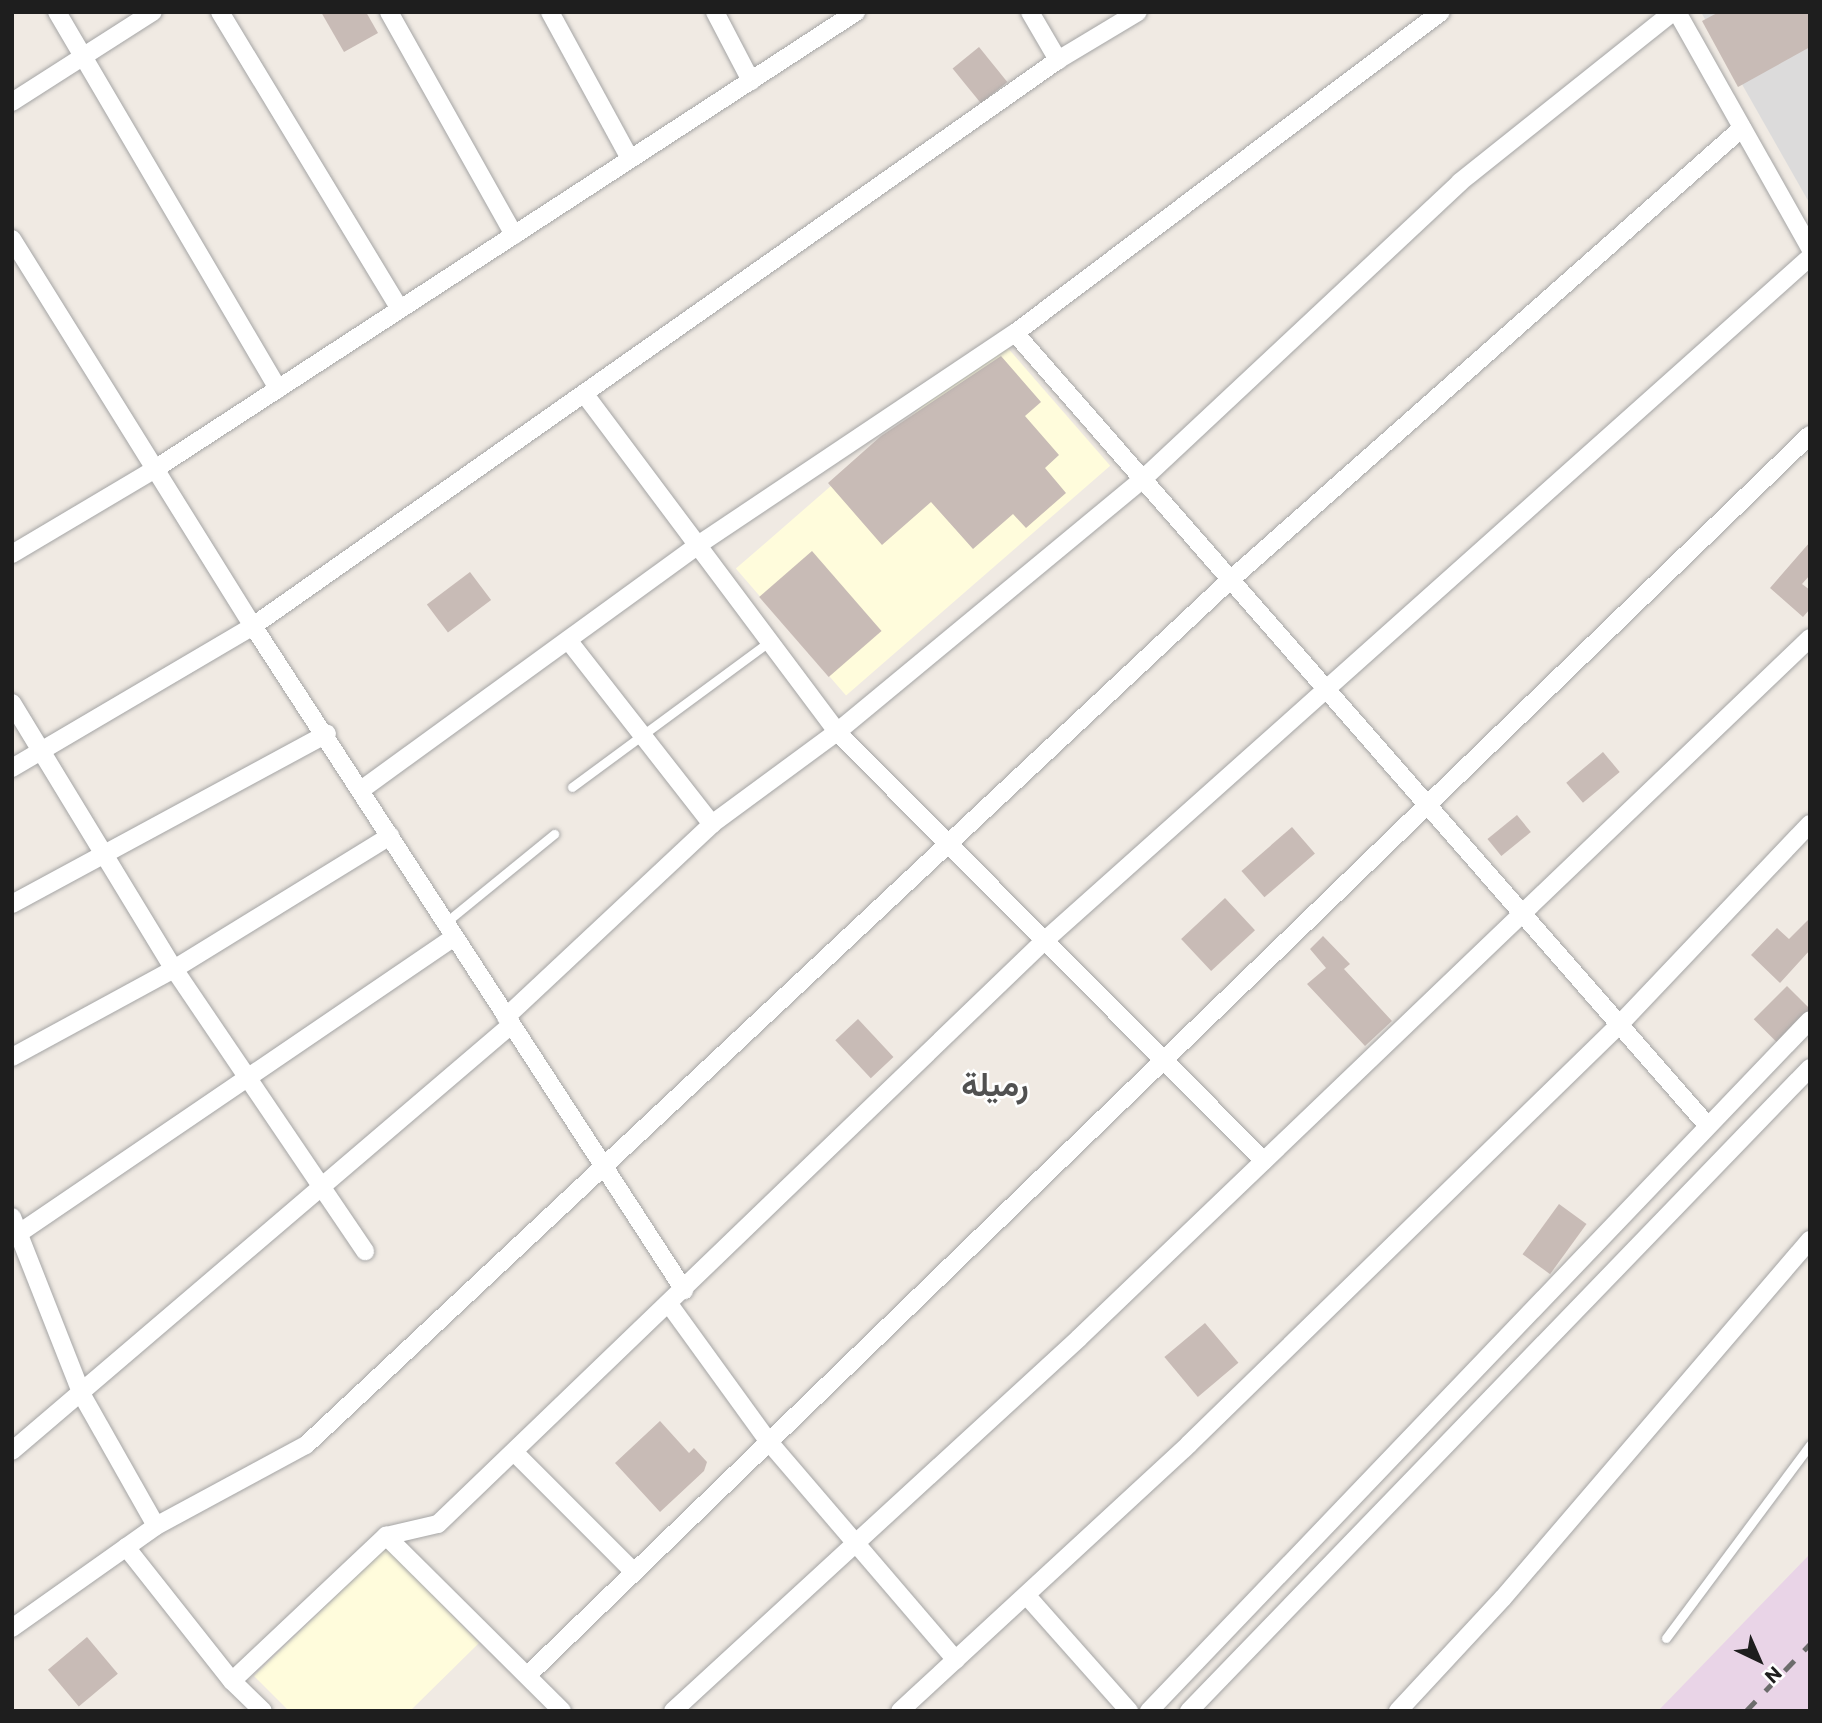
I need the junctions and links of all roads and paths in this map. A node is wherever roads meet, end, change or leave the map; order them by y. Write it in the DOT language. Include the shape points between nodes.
graph roads {
  1 [pos="57,12"];
  2 [pos="153,12"];
  3 [pos="220,12"];
  4 [pos="389,12"];
  5 [pos="550,12"];
  6 [pos="715,12"];
  7 [pos="856,12"];
  8 [pos="1030,12"];
  9 [pos="1138,12"];
  10 [pos="1441,12"];
  11 [pos="1675,12"];
  12 [pos="83,57"];
  13 [pos="1058,60"];
  14 [pos="751,81"];
  15 [pos="12,102"];
  16 [pos="1742,128"];
  17 [pos="630,159"];
  18 [pos="1804,227"];
  19 [pos="514,235"];
  20 [pos="12,239"];
  21 [pos="1810,248"];
  22 [pos="1810,257"];
  23 [pos="400,309"];
  24 [pos="1015,333"];
  25 [pos="278,389"];
  26 [pos="586,396"];
  27 [pos="1810,435"];
  28 [pos="155,469"];
  29 [pos="1143,479"];
  30 [pos="698,545"];
  31 [pos="12,554"];
  32 [pos="1228,582"];
  33 [pos="253,626"];
  34 [pos="1810,638"];
  35 [pos="568,640"];
  36 [pos="771,640"];
  37 [pos="1324,691"];
  38 [pos="12,702"];
  39 [pos="837,732"];
  40 [pos="327,734"];
  41 [pos="643,736"];
  42 [pos="42,752"];
  43 [pos="12,768"];
  44 [pos="572,787"];
  45 [pos="361,790"];
  46 [pos="1426,807"];
  47 [pos="712,824"];
  48 [pos="1810,824"];
  49 [pos="554,834"];
  50 [pos="390,836"];
  51 [pos="944,844"];
  52 [pos="105,856"];
  53 [pos="12,904"];
  54 [pos="1523,916"];
  55 [pos="449,931"];
  56 [pos="1042,943"];
  57 [pos="174,969"];
  58 [pos="1810,1020"];
  59 [pos="509,1021"];
  60 [pos="1619,1025"];
  61 [pos="12,1058"];
  62 [pos="1161,1062"];
  63 [pos="1810,1068"];
  64 [pos="248,1082"];
  65 [pos="1707,1126"];
  66 [pos="1264,1161"];
  67 [pos="603,1170"];
  68 [pos="320,1185"];
  69 [pos="14,1230"];
  70 [pos="1810,1240"];
  71 [pos="365,1251"];
  72 [pos="684,1290"];
  73 [pos="669,1304"];
  74 [pos="82,1395"];
  75 [pos="769,1442"];
  76 [pos="1810,1445"];
  77 [pos="12,1451"];
  78 [pos="514,1452"];
  79 [pos="156,1526"];
  80 [pos="386,1536"];
  81 [pos="856,1545"];
  82 [pos="127,1547"];
  83 [pos="634,1572"];
  84 [pos="1027,1596"];
  85 [pos="12,1628"];
  86 [pos="1666,1638"];
  87 [pos="956,1660"];
  88 [pos="529,1674"];
  89 [pos="232,1681"];
  90 [pos="263,1711"];
  91 [pos="562,1711"];
  92 [pos="673,1711"];
  93 [pos="900,1711"];
  94 [pos="1129,1711"];
  95 [pos="1149,1711"];
  96 [pos="1189,1711"];
  97 [pos="1398,1711"];
  1 -- 12 [label="street"];
  2 -- 12 [label="street"];
  3 -- 23 [label="street"];
  4 -- 19 [label="street"];
  5 -- 17 [label="street"];
  6 -- 14 [label="street"];
  7 -- 14 [label="street"];
  8 -- 13 [label="street"];
  9 -- 13 [label="street"];
  10 -- 24 [label="street"];
  11 -- 16 [label="street"];
  11 -- 29 [label="street" via="1460,182"];
  12 -- 15 [label="street"];
  12 -- 25 [label="street"];
  13 -- 26 [label="street"];
  14 -- 17 [label="street"];
  16 -- 18 [label="street"];
  16 -- 32 [label="street"];
  17 -- 19 [label="street"];
  18 -- 21 [label="street"];
  19 -- 23 [label="street"];
  20 -- 28 [label="street"];
  22 -- 37 [label="street"];
  23 -- 25 [label="street"];
  24 -- 29 [label="street"];
  24 -- 30 [label="street"];
  25 -- 28 [label="street"];
  26 -- 30 [label="street"];
  26 -- 33 [label="street"];
  27 -- 46 [label="street"];
  28 -- 31 [label="street"];
  28 -- 33 [label="street"];
  29 -- 32 [label="street"];
  29 -- 39 [label="street"];
  30 -- 35 [label="street"];
  30 -- 36 [label="street"];
  32 -- 37 [label="street"];
  32 -- 51 [label="street"];
  33 -- 40 [label="street"];
  33 -- 42 [label="street"];
  34 -- 54 [label="street"];
  35 -- 41 [label="street"];
  35 -- 45 [label="street"];
  36 -- 39 [label="street"];
  36 -- 41 [label="lane"];
  37 -- 46 [label="street"];
  37 -- 56 [label="street"];
  38 -- 42 [label="street"];
  39 -- 47 [label="street"];
  39 -- 51 [label="street"];
  40 -- 45 [label="street"];
  40 -- 52 [label="street"];
  41 -- 44 [label="lane"];
  41 -- 47 [label="street"];
  42 -- 43 [label="street"];
  42 -- 52 [label="street"];
  45 -- 50 [label="street"];
  46 -- 54 [label="street"];
  46 -- 62 [label="street"];
  47 -- 59 [label="street"];
  48 -- 60 [label="street"];
  49 -- 55 [label="lane"];
  50 -- 55 [label="street"];
  50 -- 57 [label="street"];
  51 -- 56 [label="street"];
  51 -- 67 [label="street"];
  52 -- 53 [label="street"];
  52 -- 57 [label="street"];
  54 -- 60 [label="street"];
  54 -- 66 [label="street"];
  55 -- 59 [label="street"];
  55 -- 64 [label="street"];
  56 -- 62 [label="street"];
  56 -- 72 [label="street"];
  57 -- 61 [label="street"];
  57 -- 64 [label="street"];
  58 -- 65 [label="street"];
  59 -- 67 [label="street"];
  59 -- 68 [label="street"];
  60 -- 65 [label="street"];
  60 -- 84 [label="street"];
  62 -- 66 [label="street"];
  62 -- 75 [label="street"];
  63 -- 96 [label="street"];
  64 -- 68 [label="street"];
  64 -- 69 [label="street"];
  65 -- 95 [label="street"];
  66 -- 81 [label="street"];
  67 -- 72 [label="street"];
  67 -- 79 [label="street" via="306,1445"];
  68 -- 71 [label="street"];
  68 -- 74 [label="street"];
  69 -- 74 [label="street"];
  70 -- 97 [label="street" via="1503,1598"];
  72 -- 73 [label="street"];
  73 -- 75 [label="street"];
  73 -- 78 [label="street"];
  74 -- 77 [label="street"];
  74 -- 79 [label="street"];
  75 -- 81 [label="street"];
  75 -- 83 [label="street"];
  76 -- 86 [label="lane"];
  78 -- 80 [label="street" via="438,1524"];
  78 -- 83 [label="street"];
  79 -- 82 [label="street"];
  80 -- 88 [label="street"];
  80 -- 89 [label="street"];
  81 -- 87 [label="street"];
  81 -- 92 [label="street"];
  82 -- 85 [label="street"];
  82 -- 89 [label="street"];
  83 -- 88 [label="street"];
  84 -- 87 [label="street"];
  84 -- 94 [label="street"];
  87 -- 93 [label="street"];
  88 -- 91 [label="street"];
  89 -- 90 [label="street"];
}
